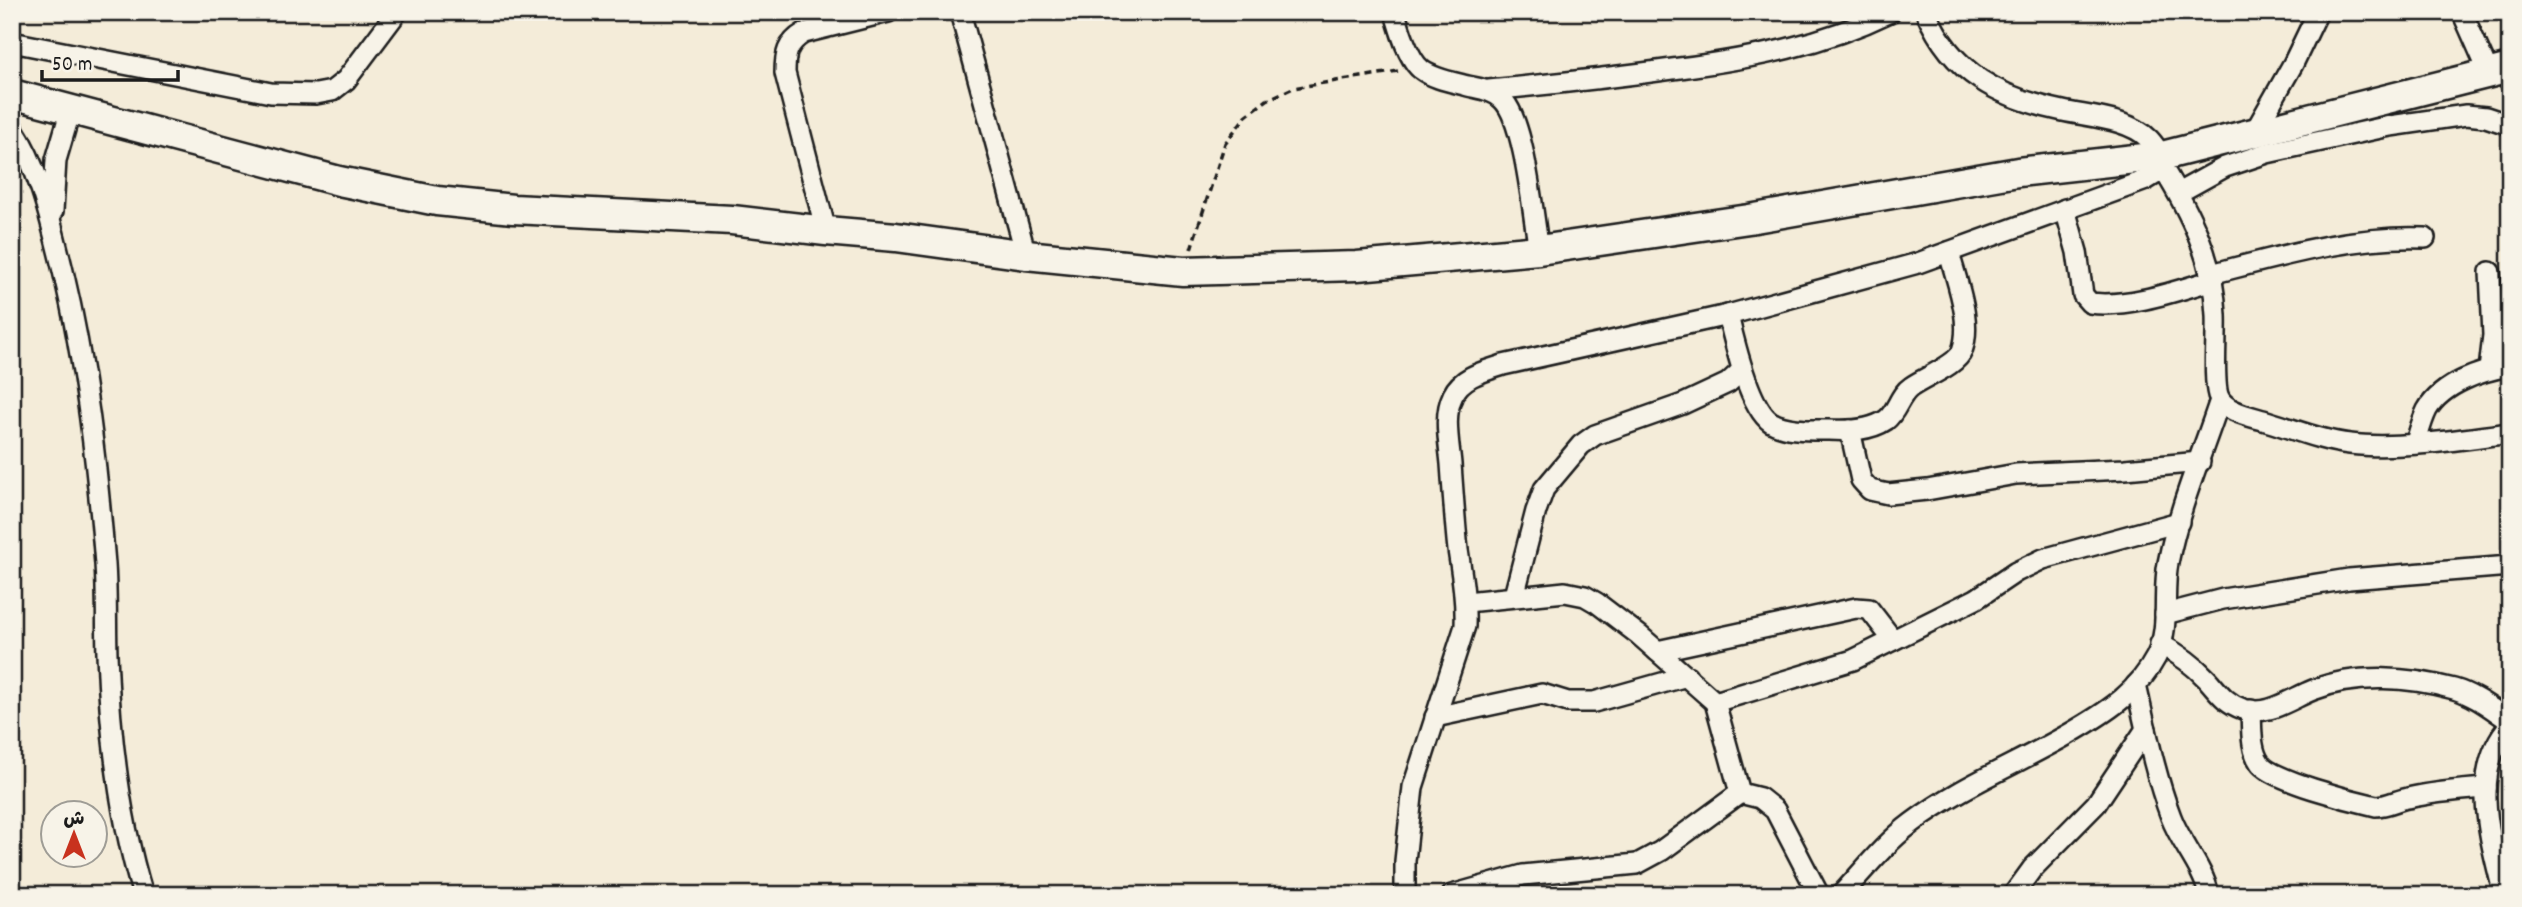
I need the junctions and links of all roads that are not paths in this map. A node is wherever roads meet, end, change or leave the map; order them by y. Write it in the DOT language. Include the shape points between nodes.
graph roads {
  1 [pos="397,12"];
  2 [pos="888,12"];
  3 [pos="960,12"];
  4 [pos="1395,12"];
  5 [pos="1890,12"];
  6 [pos="1926,12"];
  7 [pos="2318,12"];
  8 [pos="2462,12"];
  9 [pos="12,42"];
  10 [pos="2499,71"];
  11 [pos="1489,90"];
  12 [pos="12,94"];
  13 [pos="71,109"];
  14 [pos="2510,125"];
  15 [pos="12,127"];
  16 [pos="2254,133"];
  17 [pos="2162,161"];
  18 [pos="2178,193"];
  19 [pos="2065,209"];
  20 [pos="52,226"];
  21 [pos="826,232"];
  22 [pos="2425,238"];
  23 [pos="1539,250"];
  24 [pos="1949,251"];
  25 [pos="1026,255"];
  26 [pos="2490,272"];
  27 [pos="2212,277"];
  28 [pos="1728,315"];
  29 [pos="2510,366"];
  30 [pos="2489,370"];
  31 [pos="1741,371"];
  32 [pos="2220,400"];
  33 [pos="1850,430"];
  34 [pos="2510,433"];
  35 [pos="2416,442"];
  36 [pos="2200,462"];
  37 [pos="2179,522"];
  38 [pos="2510,566"];
  39 [pos="1514,596"];
  40 [pos="1466,602"];
  41 [pos="2165,614"];
  42 [pos="1893,640"];
  43 [pos="2160,644"];
  44 [pos="1657,651"];
  45 [pos="1687,676"];
  46 [pos="2136,685"];
  47 [pos="1715,702"];
  48 [pos="2251,710"];
  49 [pos="1435,717"];
  50 [pos="2510,722"];
  51 [pos="2146,729"];
  52 [pos="2486,788"];
  53 [pos="1740,793"];
  54 [pos="143,895"];
  55 [pos="1405,895"];
  56 [pos="1452,895"];
  57 [pos="1819,895"];
  58 [pos="1841,895"];
  59 [pos="2014,895"];
  60 [pos="2209,895"];
  61 [pos="2504,895"];
  1 -- 9 [label="street" via="346,80 332,91 316,94 271,93"];
  2 -- 21 [label="street" via="804,33 793,40 785,56 785,72"];
  3 -- 25 [label="street"];
  4 -- 11 [label="street" via="1418,68"];
  5 -- 11 [label="street" via="1841,35 1745,59"];
  6 -- 17 [label="street" via="1954,59 1997,91 2133,127 2149,139"];
  7 -- 16 [label="street"];
  8 -- 10 [label="street"];
  10 -- 16 [label="street"];
  11 -- 23 [label="street" via="1504,100 1517,125"];
  12 -- 13 [label="street"];
  13 -- 20 [label="street" via="55,160"];
  13 -- 21 [label="street" via="339,181 437,201 732,220"];
  14 -- 18 [label="street" via="2466,115 2390,126 2267,153 2225,167"];
  15 -- 20 [label="street" via="29,158"];
  16 -- 17 [label="street"];
  17 -- 18 [label="street"];
  17 -- 19 [label="street" via="2155,176"];
  17 -- 23 [label="street" via="2018,172"];
  18 -- 27 [label="street"];
  19 -- 24 [label="street"];
  19 -- 27 [label="street" via="2084,295 2090,303 2166,295"];
  20 -- 54 [label="street" via="75,319 91,427 105,566 113,740 121,805"];
  21 -- 25 [label="street"];
  22 -- 27 [label="street" via="2372,239 2314,248"];
  23 -- 25 [label="street" via="1357,266 1183,271"];
  24 -- 28 [label="street"];
  24 -- 33 [label="street" via="1963,308 1961,354 1903,393 1887,419"];
  26 -- 30 [label="street" via="2493,335"];
  27 -- 32 [label="street"];
  28 -- 31 [label="street"];
  28 -- 40 [label="street" via="1503,365 1460,384 1448,410 1448,431"];
  29 -- 30 [label="street"];
  30 -- 35 [label="street" via="2456,384 2432,404"];
  31 -- 33 [label="street" via="1773,423 1807,430"];
  31 -- 39 [label="street" via="1728,383 1684,404 1595,435 1581,445 1544,489"];
  32 -- 35 [label="street" via="2250,416 2349,444"];
  32 -- 36 [label="street"];
  33 -- 36 [label="street" via="1861,480 1877,493 1927,490 2016,474"];
  34 -- 35 [label="street"];
  36 -- 37 [label="street"];
  37 -- 41 [label="street" via="2168,565"];
  37 -- 42 [label="street" via="2043,559"];
  38 -- 41 [label="street" via="2349,579 2223,599"];
  39 -- 40 [label="street"];
  39 -- 44 [label="street" via="1565,592 1585,596"];
  40 -- 49 [label="street" via="1465,626"];
  41 -- 43 [label="street"];
  42 -- 44 [label="street" via="1870,610 1856,608"];
  42 -- 47 [label="street" via="1853,660"];
  43 -- 46 [label="street"];
  43 -- 48 [label="street" via="2179,655 2227,701"];
  44 -- 45 [label="street"];
  45 -- 47 [label="street"];
  45 -- 49 [label="street" via="1594,702 1568,702 1542,694"];
  46 -- 51 [label="street"];
  46 -- 58 [label="street" via="2114,708 1913,822"];
  47 -- 53 [label="street"];
  48 -- 50 [label="street" via="2276,708 2314,689 2359,679 2386,679 2456,690"];
  48 -- 52 [label="street" via="2255,751 2266,771 2340,797 2384,806 2431,793"];
  49 -- 55 [label="street" via="1413,787"];
  50 -- 52 [label="street" via="2491,756"];
  51 -- 59 [label="street" via="2096,804 2032,869"];
  51 -- 60 [label="street" via="2171,818"];
  52 -- 61 [label="street"];
  53 -- 56 [label="street" via="1637,864 1523,875"];
  53 -- 57 [label="street" via="1775,810"];
}
